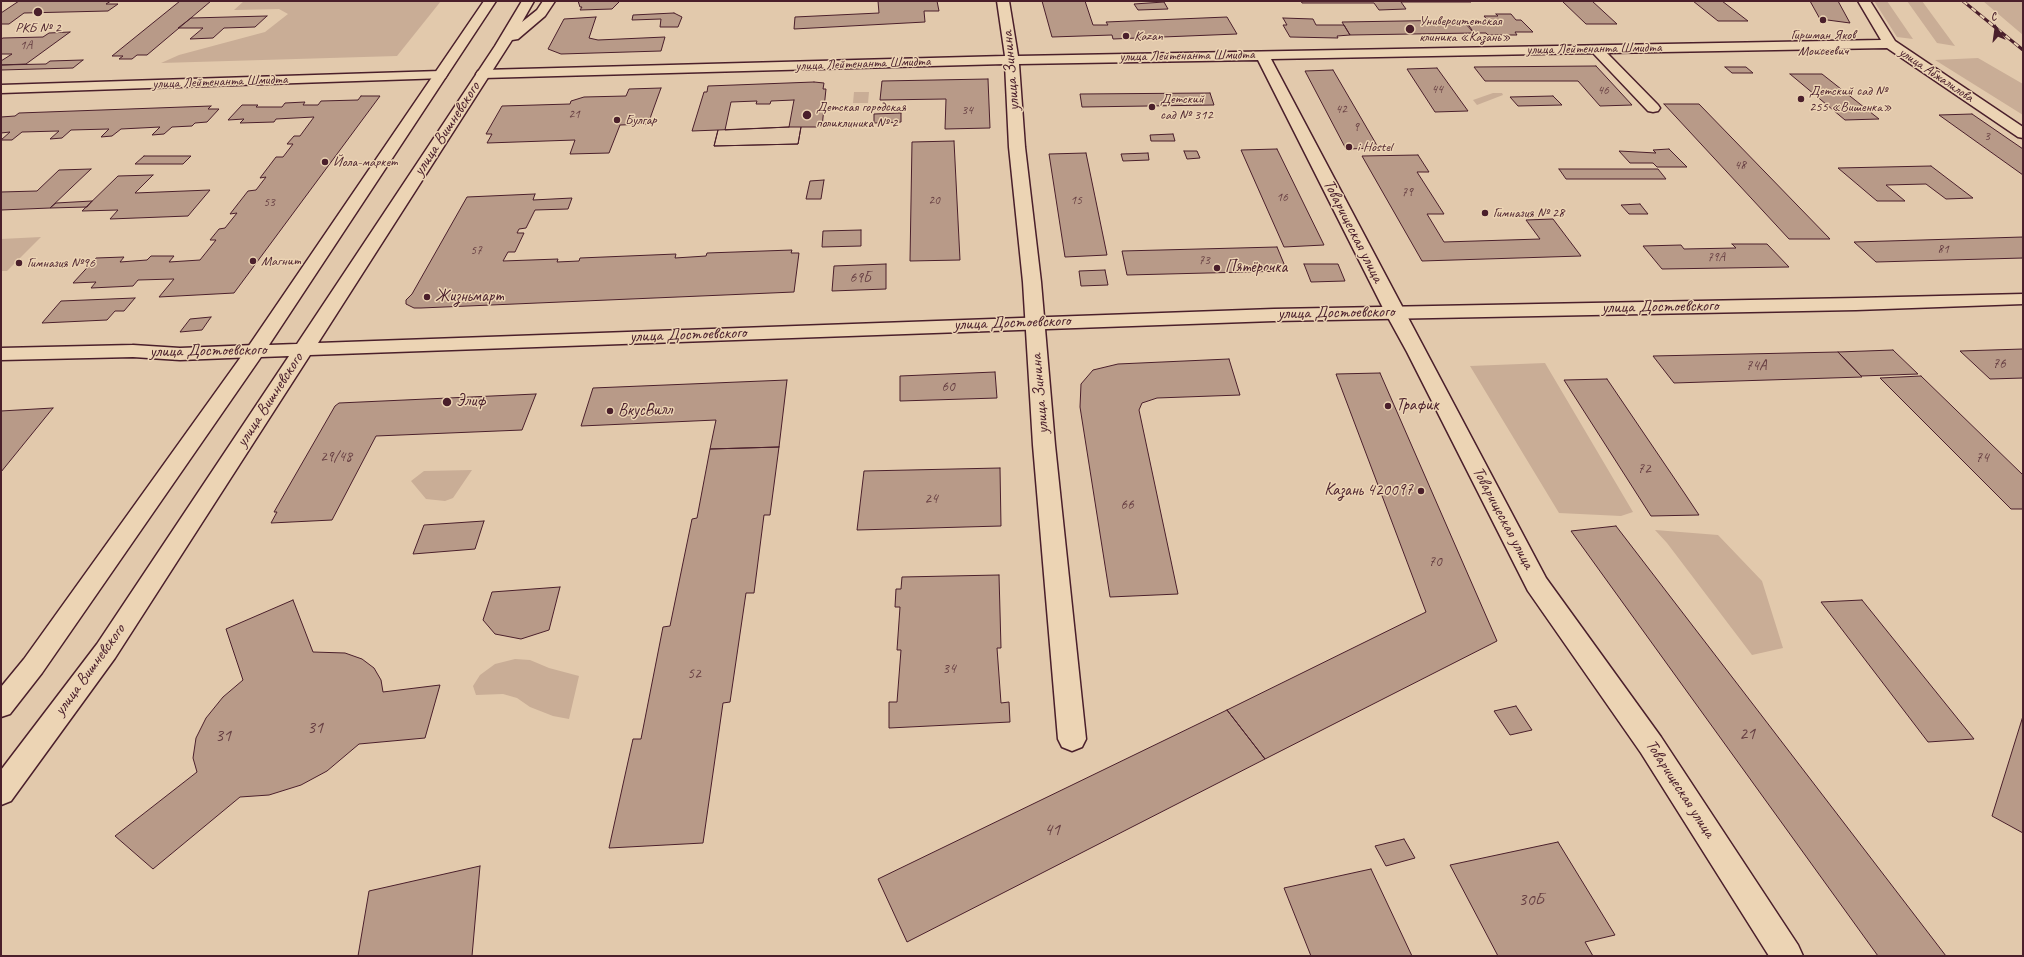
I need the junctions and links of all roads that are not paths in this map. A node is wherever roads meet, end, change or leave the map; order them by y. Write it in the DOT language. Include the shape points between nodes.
graph roads {
  1 [pos="490,1"];
  2 [pos="528,1"];
  3 [pos="549,1"];
  4 [pos="1003,1"];
  5 [pos="1864,1"];
  6 [pos="467,16"];
  7 [pos="466,36"];
  8 [pos="1890,44"];
  9 [pos="502,46"];
  10 [pos="1596,49"];
  11 [pos="1262,55"];
  12 [pos="1012,60"];
  13 [pos="483,74"];
  14 [pos="440,75"];
  15 [pos="1,89"];
  16 [pos="1653,108"];
  17 [pos="2023,134"];
  18 [pos="2023,299"];
  19 [pos="1394,312"];
  20 [pos="1034,322"];
  21 [pos="304,348"];
  22 [pos="255,351"];
  23 [pos="1,354"];
  24 [pos="1,706"];
  25 [pos="1072,739"];
  26 [pos="1,792"];
  27 [pos="1787,956"];
  1 -- 7 [label="street, улица Вишневского"];
  2 -- 9 [label="street, улица Вишневского"];
  3 -- 9 [label="street" via="541,13"];
  4 -- 12 [label="street, улица Зинина"];
  5 -- 8 [label="street, улица Абжалилова"];
  6 -- 7 [label="street"];
  7 -- 14 [label="street, улица Вишневского"];
  8 -- 10 [label="street, улица Лейтенанта Шмидта"];
  8 -- 17 [label="street, улица Абжалилова"];
  9 -- 13 [label="street, улица Вишневского"];
  10 -- 11 [label="street, улица Лейтенанта Шмидта"];
  10 -- 16 [label="street"];
  11 -- 12 [label="street, улица Лейтенанта Шмидта"];
  11 -- 19 [label="street, Товарищеская улица"];
  12 -- 13 [label="street, улица Лейтенанта Шмидта"];
  12 -- 20 [label="street, улица Зинина" via="1016,136"];
  13 -- 21 [label="street, улица Вишневского"];
  14 -- 15 [label="street, улица Лейтенанта Шмидта"];
  14 -- 22 [label="street, улица Вишневского"];
  18 -- 19 [label="street, улица Достоевского"];
  19 -- 20 [label="street, улица Достоевского"];
  19 -- 27 [label="street, Товарищеская улица" via="1537,584 1651,745"];
  20 -- 21 [label="street, улица Достоевского"];
  20 -- 25 [label="street, улица Зинина"];
  21 -- 22 [label="street, улица Достоевского"];
  21 -- 26 [label="street, улица Вишневского" via="106,650"];
  22 -- 23 [label="street, улица Достоевского" via="180,354 133,351"];
  22 -- 24 [label="street, улица Вишневского" via="33,666"];
}
